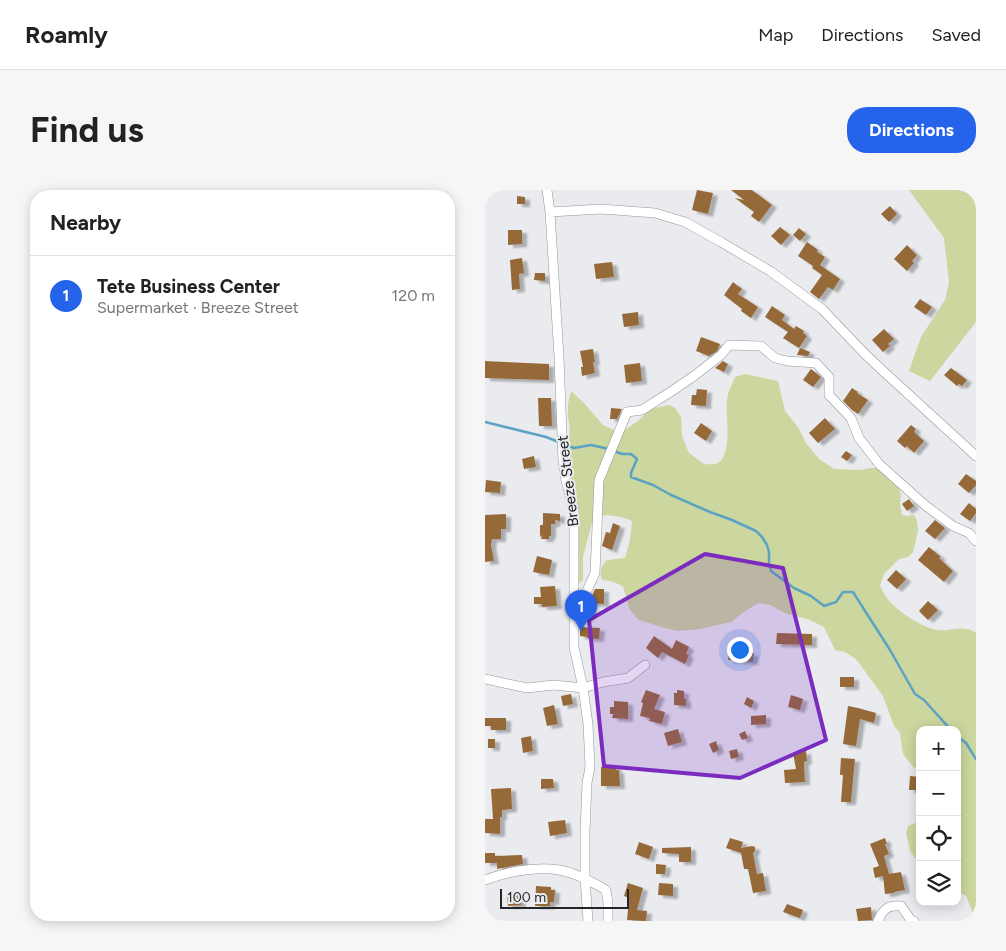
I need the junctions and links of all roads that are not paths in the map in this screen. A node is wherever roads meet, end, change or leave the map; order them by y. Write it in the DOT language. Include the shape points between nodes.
graph roads {
  1 [pos="547,190"];
  2 [pos="549,212"];
  3 [pos="976,456"];
  4 [pos="976,541"];
  5 [pos="574,631"];
  6 [pos="645,665"];
  7 [pos="485,679"];
  8 [pos="583,688"];
  9 [pos="585,878"];
  10 [pos="485,880"];
  11 [pos="588,921"];
  12 [pos="608,921"];
  13 [pos="878,921"];
  14 [pos="914,921"];
  1 -- 2 [label="street, Breeze Street"];
  2 -- 3 [label="street" via="601,209 655,213 685,222 721,242 823,308 864,353"];
  2 -- 5 [label="street, Breeze Street" via="563,460 574,509"];
  4 -- 5 [label="street" via="969,532 953,526 927,506 879,464 859,438 851,418 829,395 829,377 816,363 775,358 761,346 729,345 687,381 642,410 627,412 599,480 595,573 581,604"];
  5 -- 8 [label="street, Breeze Street"];
  6 -- 8 [label="street" via="628,678"];
  7 -- 8 [label="street" via="527,688 554,685"];
  8 -- 9 [label="street, Breeze Street" via="590,767"];
  9 -- 10 [label="street" via="559,870 533,869"];
  9 -- 11 [label="street, Breeze Street"];
  9 -- 12 [label="street" via="606,890"];
  13 -- 14 [label="street" via="882,912 892,905 901,906"];
}
